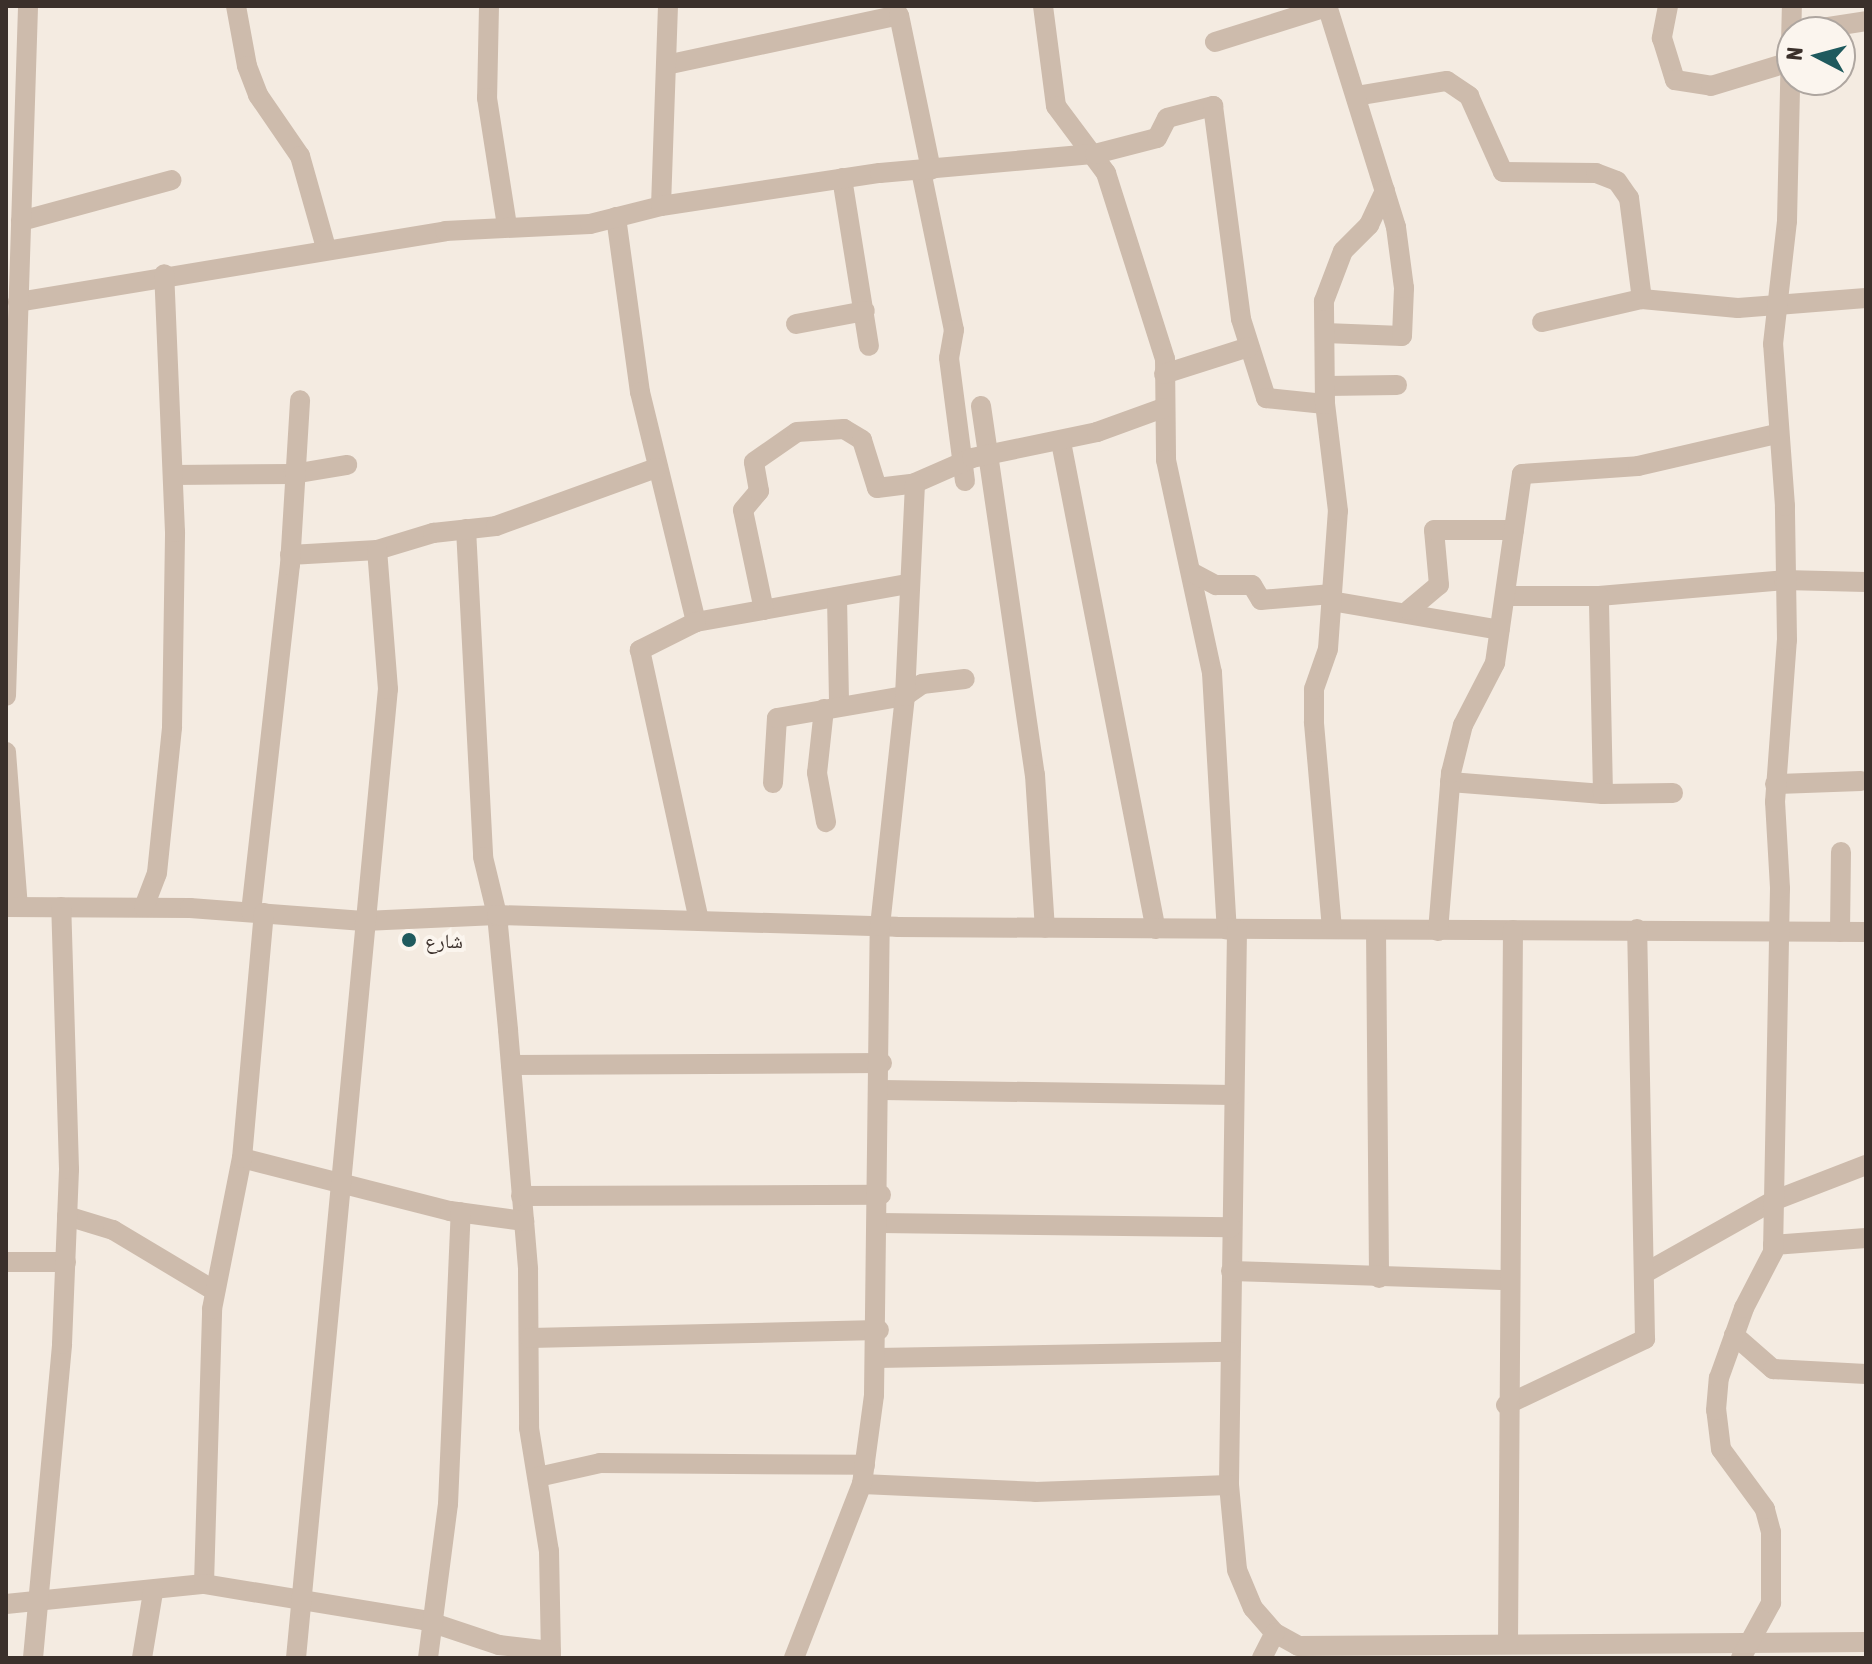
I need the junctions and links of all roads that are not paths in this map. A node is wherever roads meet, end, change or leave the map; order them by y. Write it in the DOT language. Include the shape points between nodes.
graph roads {
  1 [pos="28,6"];
  2 [pos="236,6"];
  3 [pos="489,6"];
  4 [pos="668,6"];
  5 [pos="1043,6"];
  6 [pos="1668,6"];
  7 [pos="1327,7"];
  8 [pos="1215,42"];
  9 [pos="666,65"];
  10 [pos="1776,66"];
  11 [pos="15,90"];
  12 [pos="1356,96"];
  13 [pos="1789,96"];
  14 [pos="1095,154"];
  15 [pos="926,170"];
  16 [pos="842,178"];
  17 [pos="172,180"];
  18 [pos="1385,190"];
  19 [pos="661,206"];
  20 [pos="616,217"];
  21 [pos="507,226"];
  22 [pos="16,234"];
  23 [pos="326,248"];
  24 [pos="164,274"];
  25 [pos="1866,298"];
  26 [pos="1642,299"];
  27 [pos="18,302"];
  28 [pos="1774,303"];
  29 [pos="865,311"];
  30 [pos="1542,322"];
  31 [pos="796,324"];
  32 [pos="1325,333"];
  33 [pos="10,335"];
  34 [pos="869,346"];
  35 [pos="1249,347"];
  36 [pos="1164,374"];
  37 [pos="1397,385"];
  38 [pos="1326,395"];
  39 [pos="300,400"];
  40 [pos="981,406"];
  41 [pos="1163,408"];
  42 [pos="1777,434"];
  43 [pos="1061,442"];
  44 [pos="992,454"];
  45 [pos="347,465"];
  46 [pos="656,468"];
  47 [pos="963,472"];
  48 [pos="293,474"];
  49 [pos="173,475"];
  50 [pos="915,483"];
  51 [pos="466,529"];
  52 [pos="1514,530"];
  53 [pos="377,550"];
  54 [pos="290,555"];
  55 [pos="1193,573"];
  56 [pos="1784,580"];
  57 [pos="1866,582"];
  58 [pos="907,584"];
  59 [pos="1505,596"];
  60 [pos="1599,596"];
  61 [pos="837,597"];
  62 [pos="1331,598"];
  63 [pos="6,603"];
  64 [pos="764,610"];
  65 [pos="1409,610"];
  66 [pos="696,622"];
  67 [pos="1500,630"];
  68 [pos="965,679"];
  69 [pos="6,696"];
  70 [pos="905,696"];
  71 [pos="832,707"];
  72 [pos="6,752"];
  73 [pos="1861,781"];
  74 [pos="1450,782"];
  75 [pos="773,783"];
  76 [pos="1775,784"];
  77 [pos="1673,793"];
  78 [pos="1603,794"];
  79 [pos="826,822"];
  80 [pos="1841,852"];
  81 [pos="12,907"];
  82 [pos="61,907"];
  83 [pos="144,907"];
  84 [pos="257,913"];
  85 [pos="497,915"];
  86 [pos="364,921"];
  87 [pos="699,921"];
  88 [pos="880,926"];
  89 [pos="1045,928"];
  90 [pos="1156,929"];
  91 [pos="1332,929"];
  92 [pos="1637,929"];
  93 [pos="1776,929"];
  94 [pos="1232,930"];
  95 [pos="1376,930"];
  96 [pos="1513,930"];
  97 [pos="1438,931"];
  98 [pos="1840,932"];
  99 [pos="1866,932"];
  100 [pos="882,1063"];
  101 [pos="511,1065"];
  102 [pos="882,1090"];
  103 [pos="1233,1095"];
  104 [pos="242,1158"];
  105 [pos="1866,1165"];
  106 [pos="344,1184"];
  107 [pos="881,1195"];
  108 [pos="521,1196"];
  109 [pos="1773,1201"];
  110 [pos="461,1212"];
  111 [pos="67,1216"];
  112 [pos="524,1221"];
  113 [pos="880,1223"];
  114 [pos="1231,1227"];
  115 [pos="1866,1238"];
  116 [pos="1773,1245"];
  117 [pos="6,1262"];
  118 [pos="66,1262"];
  119 [pos="1231,1271"];
  120 [pos="1645,1273"];
  121 [pos="1379,1278"];
  122 [pos="1509,1280"];
  123 [pos="215,1291"];
  124 [pos="879,1330"];
  125 [pos="1734,1335"];
  126 [pos="530,1338"];
  127 [pos="1230,1352"];
  128 [pos="877,1358"];
  129 [pos="1866,1374"];
  130 [pos="1506,1405"];
  131 [pos="864,1474"];
  132 [pos="538,1477"];
  133 [pos="1229,1485"];
  134 [pos="204,1584"];
  135 [pos="153,1592"];
  136 [pos="37,1596"];
  137 [pos="303,1599"];
  138 [pos="6,1604"];
  139 [pos="434,1624"];
  140 [pos="1275,1633"];
  141 [pos="1866,1642"];
  142 [pos="1508,1643"];
  143 [pos="1743,1650"];
  144 [pos="1324,1651"];
  145 [pos="1476,1651"];
  146 [pos="1607,1651"];
  147 [pos="551,1654"];
  148 [pos="33,1658"];
  149 [pos="142,1658"];
  150 [pos="296,1658"];
  151 [pos="428,1658"];
  152 [pos="794,1658"];
  153 [pos="1262,1658"];
  1 -- 11 [label="street"];
  2 -- 23 [label="street" via="247,66 258,95 300,156"];
  3 -- 21 [label="street" via="487,98"];
  4 -- 9 [label="street"];
  5 -- 14 [label="street" via="1056,106"];
  6 -- 10 [label="street" via="1662,38 1675,80 1711,86"];
  7 -- 8 [label="street"];
  7 -- 12 [label="street"];
  9 -- 15 [label="street" via="899,15"];
  9 -- 19 [label="street"];
  11 -- 22 [label="street"];
  12 -- 18 [label="street"];
  12 -- 26 [label="street" via="1447,81 1469,96 1503,172 1596,173 1617,181 1629,198"];
  13 -- 28 [label="street" via="1787,221"];
  14 -- 15 [label="street"];
  14 -- 35 [label="street" via="1157,138 1167,118 1213,106 1223,203"];
  14 -- 36 [label="street" via="1165,359"];
  15 -- 16 [label="street"];
  15 -- 47 [label="street" via="954,330 949,358"];
  16 -- 19 [label="street"];
  16 -- 29 [label="street"];
  17 -- 22 [label="street"];
  18 -- 32 [label="street" via="1369,225 1343,251 1326,284"];
  18 -- 32 [label="street" via="1404,288 1402,336"];
  19 -- 20 [label="street"];
  20 -- 21 [label="street" via="590,224"];
  20 -- 46 [label="street"];
  21 -- 23 [label="street"];
  22 -- 27 [label="street"];
  23 -- 24 [label="street"];
  24 -- 27 [label="street"];
  24 -- 49 [label="street"];
  25 -- 28 [label="street"];
  26 -- 28 [label="street" via="1707,307"];
  26 -- 30 [label="street"];
  27 -- 33 [label="street"];
  28 -- 42 [label="street"];
  29 -- 31 [label="street"];
  29 -- 34 [label="street"];
  32 -- 38 [label="street"];
  33 -- 63 [label="street"];
  35 -- 36 [label="street"];
  35 -- 38 [label="street" via="1266,398"];
  36 -- 41 [label="street"];
  37 -- 38 [label="street"];
  38 -- 62 [label="street" via="1338,511"];
  39 -- 48 [label="street"];
  40 -- 44 [label="street"];
  41 -- 43 [label="street"];
  41 -- 55 [label="street" via="1166,460"];
  42 -- 52 [label="street" via="1638,466 1522,474"];
  42 -- 56 [label="street"];
  43 -- 44 [label="street"];
  43 -- 90 [label="street"];
  44 -- 47 [label="street"];
  44 -- 89 [label="street" via="1035,775"];
  45 -- 48 [label="street"];
  46 -- 51 [label="street" via="509,521"];
  46 -- 66 [label="street"];
  47 -- 50 [label="street"];
  48 -- 49 [label="street"];
  48 -- 54 [label="street"];
  49 -- 83 [label="street" via="172,727 157,873"];
  50 -- 58 [label="street"];
  50 -- 64 [label="street" via="877,488 862,440 844,429 797,432 754,462 759,491 743,510"];
  51 -- 53 [label="street"];
  51 -- 85 [label="street" via="483,857"];
  52 -- 59 [label="street"];
  52 -- 65 [label="street" via="1434,530 1439,585"];
  53 -- 54 [label="street"];
  53 -- 86 [label="street" via="388,689"];
  54 -- 84 [label="street"];
  55 -- 62 [label="street" via="1216,585 1252,585 1261,600"];
  55 -- 94 [label="street" via="1215,703"];
  56 -- 57 [label="street"];
  56 -- 60 [label="street"];
  56 -- 76 [label="street" via="1787,640"];
  58 -- 61 [label="street"];
  58 -- 70 [label="street"];
  59 -- 60 [label="street"];
  59 -- 67 [label="street"];
  60 -- 78 [label="street"];
  61 -- 64 [label="street"];
  61 -- 71 [label="street"];
  62 -- 65 [label="street"];
  62 -- 91 [label="street" via="1328,649 1314,689"];
  63 -- 69 [label="street"];
  64 -- 66 [label="street"];
  65 -- 67 [label="street"];
  66 -- 87 [label="street" via="640,650"];
  67 -- 74 [label="street" via="1495,663 1463,725"];
  68 -- 70 [label="street" via="922,684"];
  70 -- 71 [label="street"];
  70 -- 88 [label="street"];
  71 -- 75 [label="street" via="777,718"];
  71 -- 79 [label="street" via="817,773"];
  72 -- 81 [label="street"];
  73 -- 76 [label="street"];
  74 -- 78 [label="street"];
  74 -- 97 [label="street"];
  76 -- 93 [label="street"];
  77 -- 78 [label="street"];
  80 -- 98 [label="street"];
  81 -- 82 [label="street"];
  82 -- 83 [label="street"];
  82 -- 111 [label="street"];
  83 -- 84 [label="street"];
  84 -- 86 [label="street"];
  84 -- 104 [label="street"];
  85 -- 86 [label="street"];
  85 -- 87 [label="street"];
  85 -- 101 [label="street"];
  86 -- 106 [label="street"];
  87 -- 88 [label="street"];
  88 -- 89 [label="street"];
  88 -- 100 [label="street"];
  89 -- 90 [label="street"];
  90 -- 94 [label="street"];
  91 -- 94 [label="street"];
  91 -- 95 [label="street"];
  92 -- 93 [label="street"];
  92 -- 96 [label="street"];
  92 -- 120 [label="street"];
  93 -- 98 [label="street"];
  93 -- 109 [label="street"];
  94 -- 103 [label="street"];
  95 -- 97 [label="street"];
  95 -- 121 [label="street"];
  96 -- 97 [label="street"];
  96 -- 122 [label="street"];
  98 -- 99 [label="street"];
  100 -- 101 [label="street"];
  100 -- 102 [label="street"];
  101 -- 108 [label="street"];
  102 -- 103 [label="street"];
  102 -- 107 [label="street"];
  103 -- 114 [label="street"];
  104 -- 106 [label="street"];
  104 -- 123 [label="street"];
  105 -- 109 [label="street"];
  106 -- 110 [label="street"];
  106 -- 137 [label="street"];
  107 -- 108 [label="street"];
  107 -- 113 [label="street"];
  108 -- 112 [label="street"];
  109 -- 116 [label="street"];
  109 -- 120 [label="street"];
  110 -- 112 [label="street"];
  110 -- 139 [label="street" via="448,1504"];
  111 -- 118 [label="street"];
  111 -- 123 [label="street" via="113,1230"];
  112 -- 126 [label="street"];
  113 -- 114 [label="street"];
  113 -- 124 [label="street"];
  114 -- 119 [label="street"];
  115 -- 116 [label="street"];
  116 -- 125 [label="street"];
  117 -- 118 [label="street"];
  118 -- 136 [label="street"];
  119 -- 121 [label="street"];
  119 -- 127 [label="street"];
  120 -- 130 [label="street" via="1645,1339"];
  121 -- 122 [label="street"];
  122 -- 130 [label="street"];
  123 -- 134 [label="street" via="205,1417"];
  124 -- 126 [label="street"];
  124 -- 128 [label="street"];
  125 -- 129 [label="street" via="1773,1369"];
  125 -- 143 [label="street" via="1719,1378 1721,1449 1765,1509 1774,1572 1771,1603"];
  126 -- 132 [label="street" via="529,1428"];
  127 -- 128 [label="street"];
  127 -- 133 [label="street"];
  128 -- 131 [label="street"];
  130 -- 142 [label="street"];
  131 -- 132 [label="street" via="600,1463"];
  131 -- 133 [label="street" via="1035,1492"];
  131 -- 152 [label="street"];
  132 -- 147 [label="street" via="549,1551"];
  133 -- 140 [label="street" via="1237,1570 1253,1608"];
  134 -- 135 [label="street"];
  134 -- 137 [label="street"];
  135 -- 136 [label="street"];
  135 -- 149 [label="street"];
  136 -- 138 [label="street"];
  136 -- 148 [label="street"];
  137 -- 139 [label="street"];
  137 -- 150 [label="street"];
  139 -- 147 [label="street" via="499,1645"];
  139 -- 151 [label="street"];
  140 -- 144 [label="street" via="1298,1646"];
  140 -- 153 [label="street"];
  141 -- 143 [label="street"];
  142 -- 145 [label="street"];
  142 -- 146 [label="street"];
  143 -- 146 [label="street"];
  144 -- 145 [label="street"];
}
